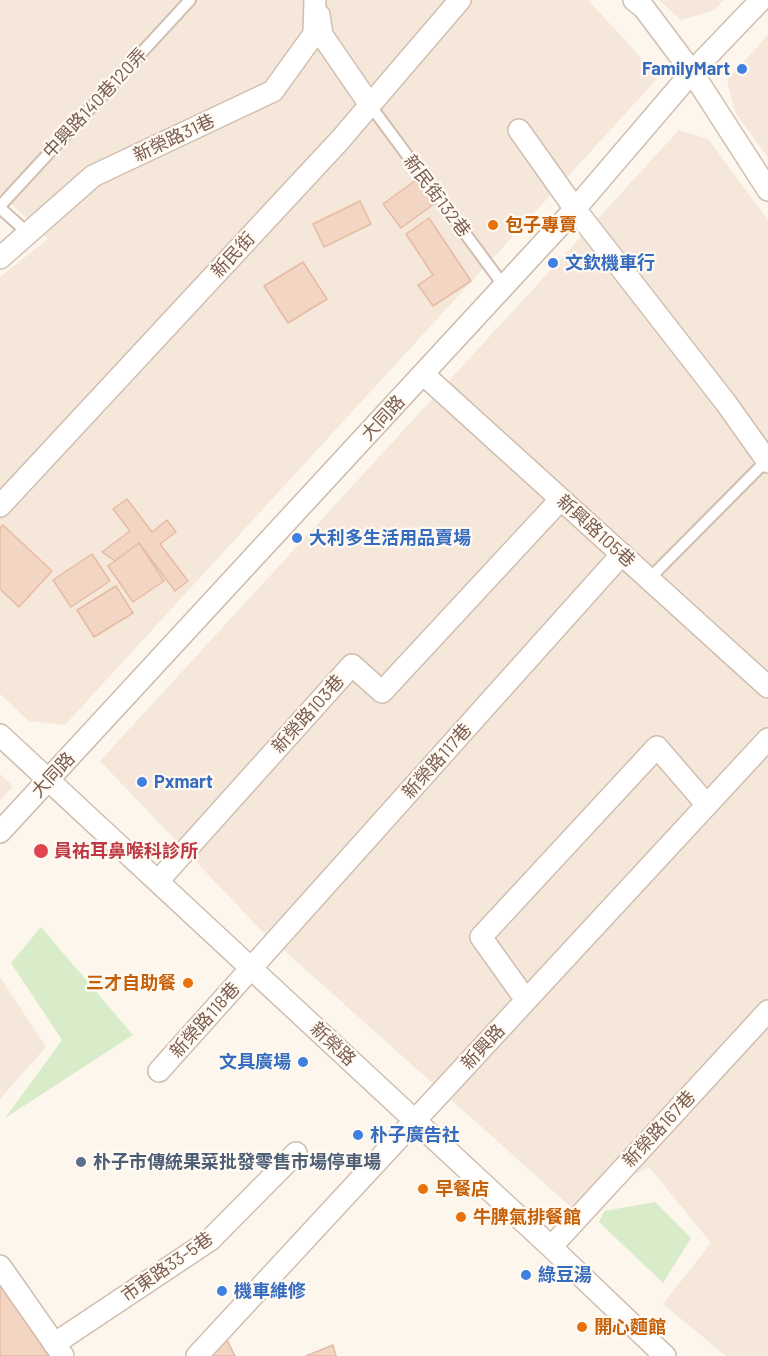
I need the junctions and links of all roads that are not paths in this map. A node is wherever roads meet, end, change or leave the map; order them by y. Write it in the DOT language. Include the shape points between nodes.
graph roads {
  1 [pos="190,0"];
  2 [pos="316,0"];
  3 [pos="460,0"];
  4 [pos="634,0"];
  5 [pos="761,0"];
  6 [pos="692,72"];
  7 [pos="370,105"];
  8 [pos="519,130"];
  9 [pos="768,190"];
  10 [pos="0,207"];
  11 [pos="575,209"];
  12 [pos="29,234"];
  13 [pos="0,258"];
  14 [pos="504,286"];
  15 [pos="423,374"];
  16 [pos="767,461"];
  17 [pos="561,499"];
  18 [pos="0,506"];
  19 [pos="622,554"];
  20 [pos="649,579"];
  21 [pos="768,687"];
  22 [pos="0,735"];
  23 [pos="768,739"];
  24 [pos="48,779"];
  25 [pos="707,805"];
  26 [pos="0,832"];
  27 [pos="158,881"];
  28 [pos="251,968"];
  29 [pos="526,1000"];
  30 [pos="768,1011"];
  31 [pos="159,1071"];
  32 [pos="415,1120"];
  33 [pos="296,1153"];
  34 [pos="551,1247"];
  35 [pos="0,1266"];
  36 [pos="58,1350"];
  37 [pos="197,1356"];
  38 [pos="665,1356"];
  1 -- 10 [label="lane, 中興路140巷120弄"];
  2 -- 7 [label="street" via="322,36"];
  2 -- 12 [label="street, 新榮路31巷" via="314,34 273,91 93,176"];
  3 -- 7 [label="street, 新民街"];
  4 -- 6 [label="street"];
  5 -- 6 [label="street, 大同路"];
  6 -- 9 [label="street"];
  6 -- 11 [label="street, 大同路"];
  7 -- 14 [label="lane, 新民街132巷"];
  7 -- 18 [label="street, 新民街"];
  8 -- 11 [label="street"];
  10 -- 12 [label="lane"];
  11 -- 14 [label="street, 大同路"];
  11 -- 16 [label="street"];
  12 -- 13 [label="street, 新榮路31巷"];
  14 -- 15 [label="street, 大同路"];
  15 -- 17 [label="street, 新興路105巷"];
  15 -- 24 [label="street, 大同路"];
  16 -- 20 [label="lane"];
  17 -- 19 [label="street, 新興路105巷"];
  17 -- 27 [label="street, 新榮路103巷" via="382,692 352,665"];
  19 -- 20 [label="street, 新興路105巷"];
  19 -- 28 [label="street, 新榮路117巷"];
  20 -- 21 [label="street, 新興路105巷"];
  22 -- 24 [label="street, 新榮路"];
  23 -- 25 [label="street, 新興路"];
  24 -- 26 [label="street, 大同路"];
  24 -- 27 [label="street, 新榮路"];
  25 -- 29 [label="street, 新興路"];
  25 -- 29 [label="street" via="657,747 481,937"];
  27 -- 28 [label="street, 新榮路"];
  28 -- 31 [label="street, 新榮路118巷"];
  28 -- 32 [label="street, 新榮路"];
  29 -- 32 [label="street, 新興路"];
  30 -- 34 [label="street, 新榮路167巷"];
  32 -- 34 [label="street, 新榮路"];
  32 -- 37 [label="street, 新興路"];
  33 -- 36 [label="street, 市東路33-5巷" via="210,1240"];
  34 -- 38 [label="street, 新榮路"];
  35 -- 36 [label="street"];
}
